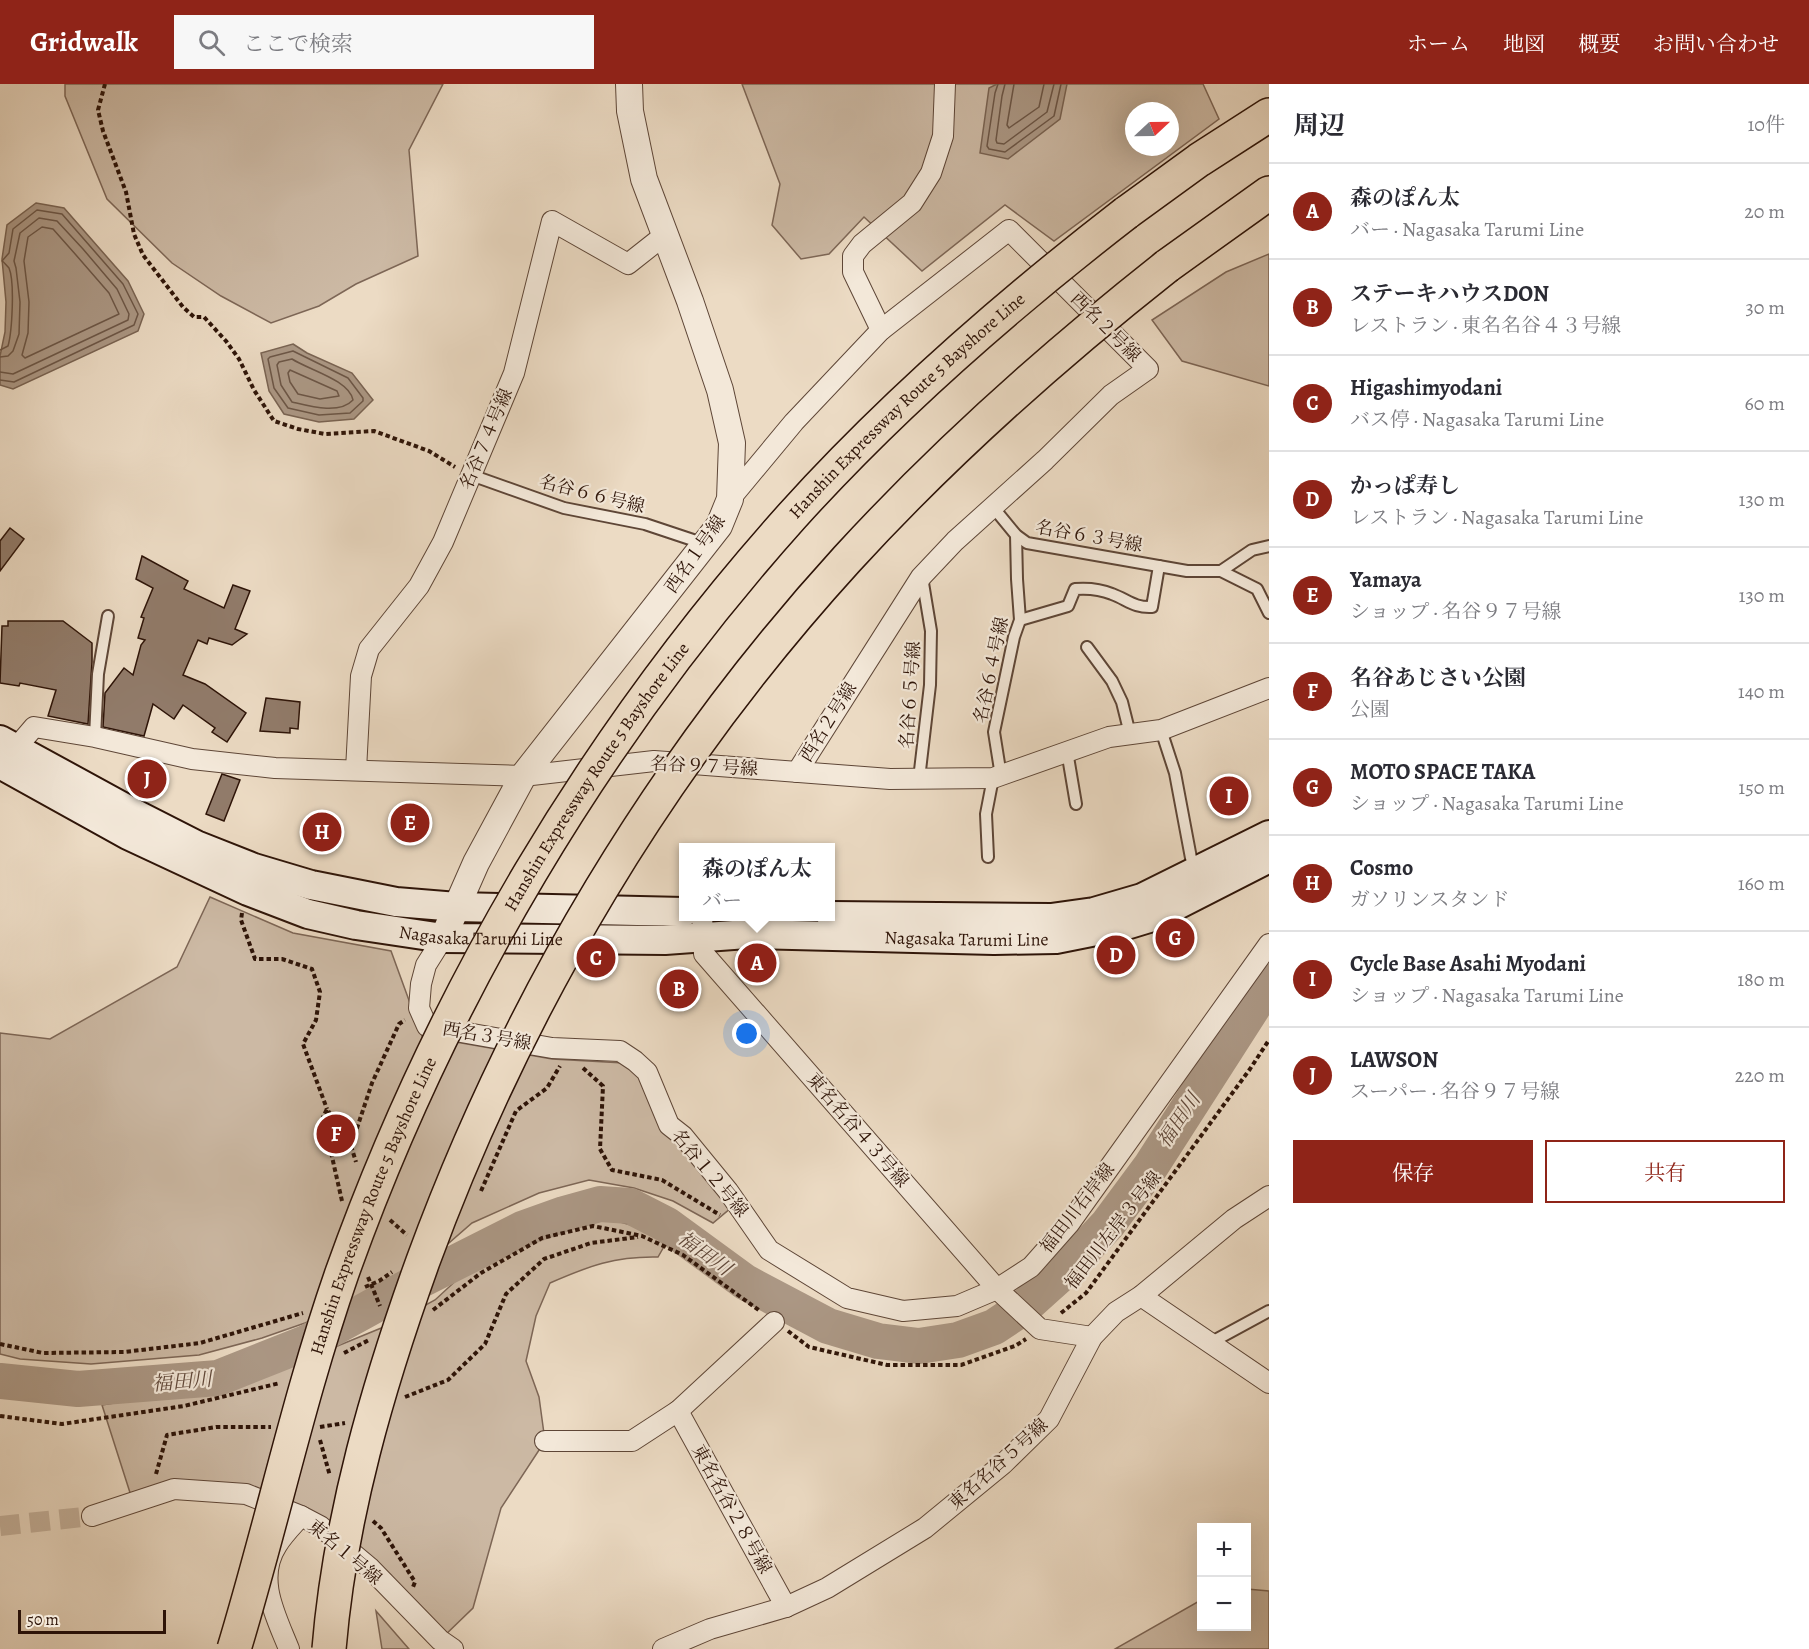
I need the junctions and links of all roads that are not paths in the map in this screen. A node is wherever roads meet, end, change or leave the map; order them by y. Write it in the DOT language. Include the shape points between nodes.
graph roads {
  1 [pos="629,84"];
  2 [pos="945,84"];
  3 [pos="1269,115"];
  4 [pos="1269,193"];
  5 [pos="666,234"];
  6 [pos="881,330"];
  7 [pos="471,475"];
  8 [pos="730,499"];
  9 [pos="993,507"];
  10 [pos="1017,535"];
  11 [pos="705,544"];
  12 [pos="1269,546"];
  13 [pos="1160,566"];
  14 [pos="1221,571"];
  15 [pos="921,577"];
  16 [pos="1269,613"];
  17 [pos="108,616"];
  18 [pos="1020,620"];
  19 [pos="1087,647"];
  20 [pos="1269,688"];
  21 [pos="1161,730"];
  22 [pos="1130,734"];
  23 [pos="95,737"];
  24 [pos="1067,751"];
  25 [pos="5,755"];
  26 [pos="356,770"];
  27 [pos="797,772"];
  28 [pos="523,776"];
  29 [pos="997,777"];
  30 [pos="920,779"];
  31 [pos="1076,804"];
  32 [pos="1269,835"];
  33 [pos="988,857"];
  34 [pos="1269,858"];
  35 [pos="1198,872"];
  36 [pos="457,907"];
  37 [pos="679,912"];
  38 [pos="835,916"];
  39 [pos="703,927"];
  40 [pos="443,938"];
  41 [pos="1269,944"];
  42 [pos="570,1049"];
  43 [pos="1269,1196"];
  44 [pos="769,1250"];
  45 [pos="997,1289"];
  46 [pos="1141,1296"];
  47 [pos="1269,1311"];
  48 [pos="774,1322"];
  49 [pos="1092,1336"];
  50 [pos="1210,1343"];
  51 [pos="1269,1383"];
  52 [pos="678,1411"];
  53 [pos="544,1441"];
  54 [pos="92,1516"];
  55 [pos="301,1516"];
  56 [pos="786,1607"];
  57 [pos="446,1645"];
  58 [pos="234,1649"];
  59 [pos="289,1649"];
  60 [pos="329,1649"];
  61 [pos="663,1649"];
  1 -- 5 [label="street, 西名１号線" via="630,111 644,179"];
  2 -- 6 [label="street" via="943,136 931,173 912,202 853,256 853,272"];
  3 -- 58 [label="highway, Hanshin Expressway Route 5 Bayshore Line, bridge" via="1126,213 1061,263 932,374 794,514 733,583 617,736 562,819 462,996 377,1182 309,1375"];
  4 -- 60 [label="highway, bridge" via="1106,314 976,428 909,493 786,629 670,781 623,852 525,1023 443,1209 380,1394 346,1526"];
  5 -- 7 [label="street, 名谷７４号線" via="628,264 552,221 514,373"];
  5 -- 8 [label="street, 西名１号線" via="720,390 732,443"];
  6 -- 8 [label="street, 西名２号線" via="794,422"];
  6 -- 9 [label="street, 西名２号線" via="1009,230 1148,369 1111,395"];
  7 -- 11 [label="lane, 名谷６６号線" via="564,508 645,524"];
  7 -- 26 [label="street, 名谷７４号線" via="443,542 419,586 369,649 361,676"];
  8 -- 11 [label="street, 西名１号線" via="719,526"];
  9 -- 10 [label="lane, 名谷６３号線"];
  9 -- 15 [label="street, 西名２号線"];
  10 -- 13 [label="lane, 名谷６３号線" via="1027,543"];
  10 -- 18 [label="lane, 名谷６４号線"];
  11 -- 28 [label="street, 西名１号線"];
  12 -- 14 [label="lane" via="1252,550"];
  13 -- 14 [label="lane, 名谷６３号線"];
  13 -- 18 [label="lane, 名谷６３号線" via="1152,607 1139,608 1093,588 1075,589 1068,606"];
  14 -- 16 [label="lane" via="1257,589"];
  15 -- 27 [label="street, 西名２号線"];
  15 -- 30 [label="lane, 名谷６５号線" via="931,631"];
  17 -- 23 [label="lane" via="98,674"];
  18 -- 29 [label="lane, 名谷６４号線" via="994,732"];
  19 -- 22 [label="lane" via="1112,681"];
  20 -- 21 [label="street, 名谷９７号線"];
  21 -- 22 [label="street, 名谷９７号線"];
  21 -- 35 [label="lane" via="1175,773 1191,858"];
  22 -- 24 [label="street, 名谷９７号線"];
  23 -- 25 [label="street, 名谷９７号線" via="34,727"];
  23 -- 26 [label="street, 名谷９７号線" via="192,759 275,768"];
  24 -- 29 [label="street, 名谷９７号線"];
  24 -- 31 [label="lane"];
  25 -- 36 [label="main road, Nagasaka Tarumi Line" via="196,845 254,868 361,896"];
  25 -- 40 [label="main road, Nagasaka Tarumi Line" via="128,835 248,891 308,914"];
  26 -- 28 [label="street, 名谷９７号線"];
  27 -- 28 [label="street, 名谷９７号線" via="654,761"];
  27 -- 30 [label="street, 名谷９７号線"];
  28 -- 36 [label="street, 西名１号線"];
  29 -- 30 [label="street, 名谷９７号線"];
  29 -- 33 [label="lane" via="986,814"];
  32 -- 35 [label="main road, Nagasaka Tarumi Line"];
  34 -- 39 [label="main road, Nagasaka Tarumi Line" via="1149,918 1056,939 747,934"];
  35 -- 38 [label="main road, Nagasaka Tarumi Line" via="1142,898 1094,912 1051,918"];
  36 -- 37 [label="main road, Nagasaka Tarumi Line"];
  36 -- 40 [label="street, 西名１号線"];
  39 -- 40 [label="main road, Nagasaka Tarumi Line" via="665,940"];
  39 -- 45 [label="street, 東名名谷４３号線" via="704,954"];
  40 -- 42 [label="street, 西名３号線" via="426,965 421,984 419,1008 427,1026"];
  41 -- 45 [label="street, 福田川右岸線" via="1069,1224 1031,1267"];
  42 -- 44 [label="street, 名谷１２号線" via="620,1051 646,1072 669,1125 683,1136 728,1191"];
  43 -- 46 [label="street, 東名名谷５号線" via="1234,1219"];
  44 -- 45 [label="street, 福田川右岸線" via="847,1298 903,1311 957,1306"];
  45 -- 49 [label="street, 東名名谷４３号線" via="1041,1329"];
  46 -- 49 [label="street, 東名名谷５号線" via="1116,1312"];
  46 -- 50 [label="street"];
  47 -- 50 [label="lane"];
  48 -- 52 [label="street"];
  49 -- 56 [label="street, 東名名谷５号線" via="1049,1419 1003,1464 925,1528 827,1588"];
  50 -- 51 [label="street"];
  52 -- 53 [label="street" via="632,1441"];
  52 -- 56 [label="street, 東名名谷２８号線"];
  54 -- 55 [label="street, 東名１号線" via="174,1489 246,1494"];
  55 -- 57 [label="street, 東名１号線" via="320,1526 370,1569"];
  55 -- 59 [label="street" via="276,1546 266,1576 272,1609"];
  56 -- 61 [label="street, 東名名谷５号線" via="710,1629"];
}
